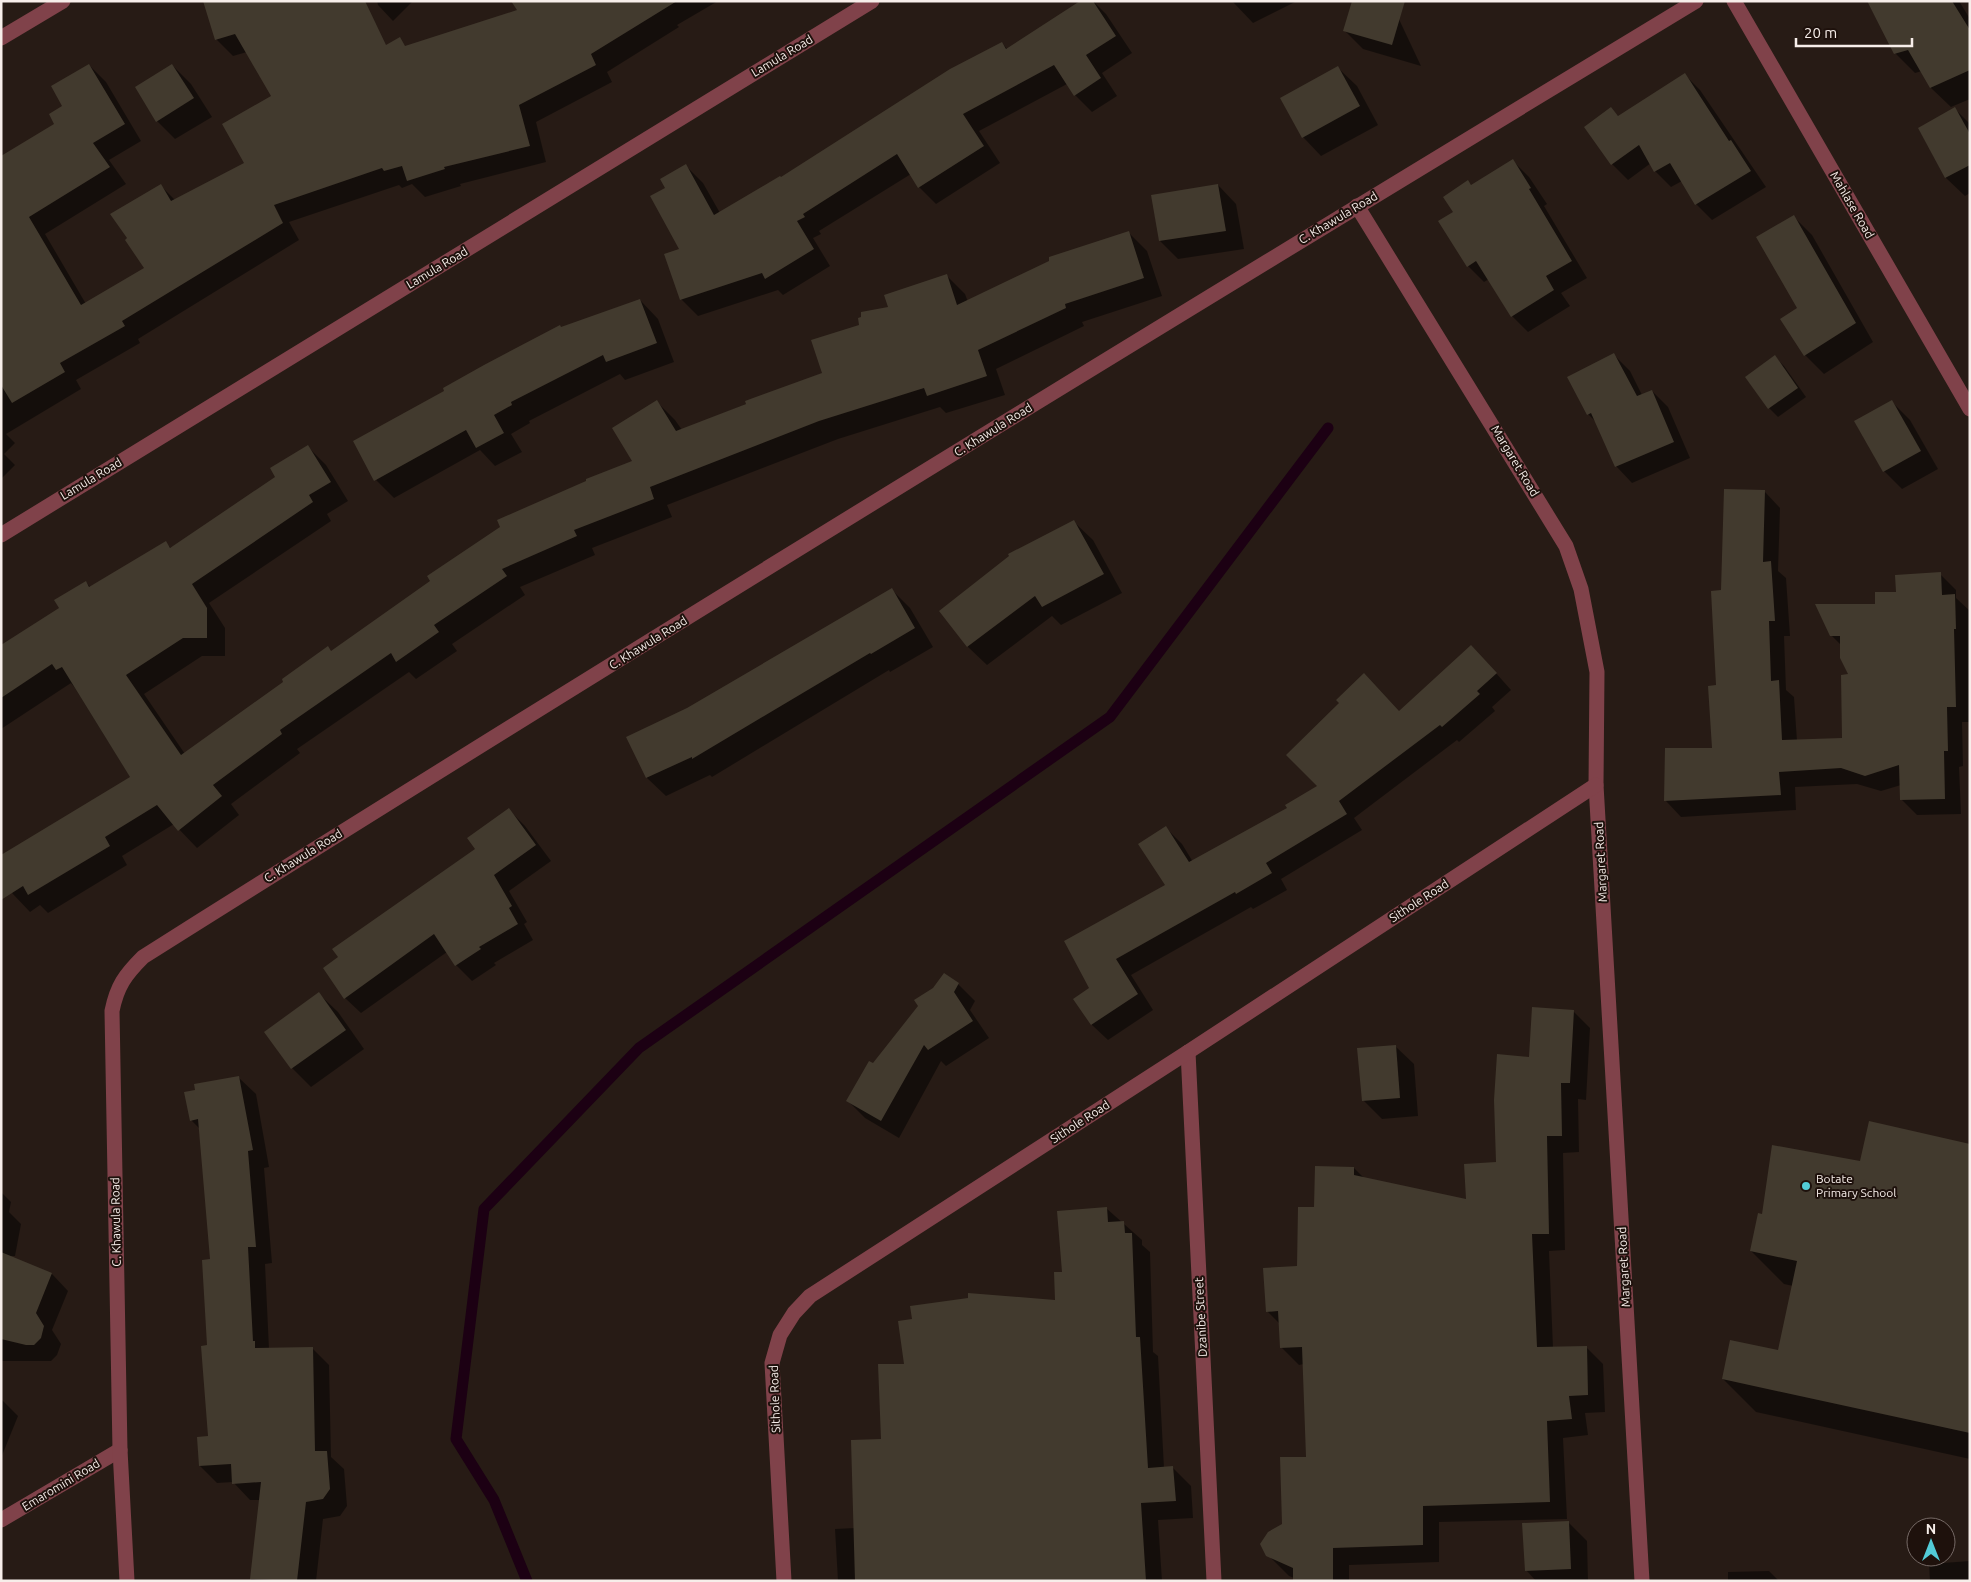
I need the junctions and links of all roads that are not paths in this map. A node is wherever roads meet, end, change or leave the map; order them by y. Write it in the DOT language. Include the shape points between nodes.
graph roads {
  1 [pos="63,1"];
  2 [pos="872,1"];
  3 [pos="1696,1"];
  4 [pos="1734,1"];
  5 [pos="1,38"];
  6 [pos="1357,206"];
  7 [pos="1970,409"];
  8 [pos="1,535"];
  9 [pos="1596,785"];
  10 [pos="1188,1052"];
  11 [pos="120,1450"];
  12 [pos="1,1520"];
  13 [pos="127,1581"];
  14 [pos="784,1581"];
  15 [pos="1214,1581"];
  16 [pos="1642,1581"];
  1 -- 5 [label="street"];
  2 -- 8 [label="street, Lamula Road"];
  3 -- 6 [label="street, C. Khawula Road"];
  4 -- 7 [label="street, Mahlase Road"];
  6 -- 9 [label="street, Margaret Road" via="1566,546 1581,589 1597,672"];
  6 -- 11 [label="street, C. Khawula Road" via="391,800 143,957 124,976 115,994 112,1011"];
  9 -- 10 [label="street, Sithole Road"];
  9 -- 16 [label="street, Margaret Road"];
  10 -- 14 [label="street, Sithole Road" via="810,1296 794,1313 780,1335 772,1363"];
  10 -- 15 [label="street, Dzanibe Street"];
  11 -- 12 [label="street, Emaromini Road"];
  11 -- 13 [label="street, C. Khawula Road"];
}
